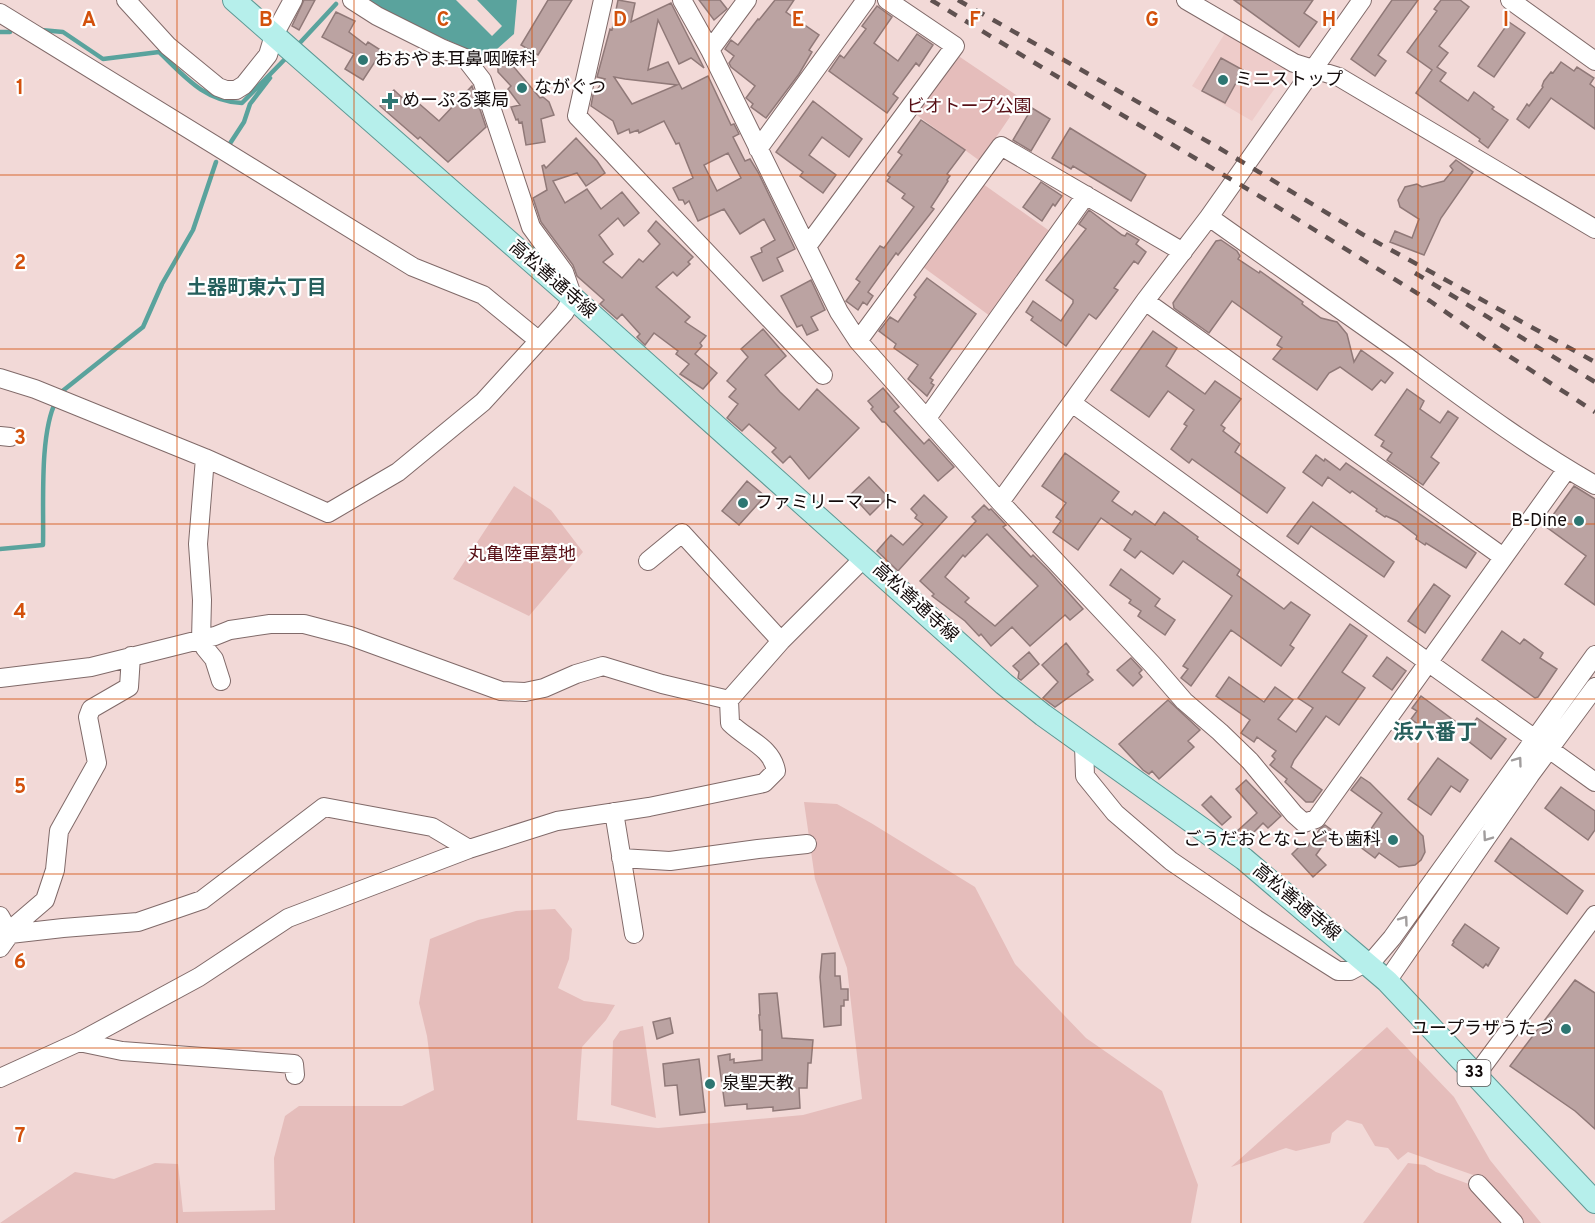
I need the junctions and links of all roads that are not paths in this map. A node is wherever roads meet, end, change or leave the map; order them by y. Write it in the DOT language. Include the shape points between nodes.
graph roads {
  1 [pos="126,0"];
  2 [pos="234,0"];
  3 [pos="293,0"];
  4 [pos="352,0"];
  5 [pos="603,0"];
  6 [pos="682,0"];
  7 [pos="747,0"];
  8 [pos="866,0"];
  9 [pos="887,0"];
  10 [pos="1186,0"];
  11 [pos="1362,0"];
  12 [pos="1510,0"];
  13 [pos="0,13"];
  14 [pos="276,37"];
  15 [pos="710,50"];
  16 [pos="1595,61"];
  17 [pos="1312,69"];
  18 [pos="759,149"];
  19 [pos="1086,195"];
  20 [pos="1209,217"];
  21 [pos="1595,229"];
  22 [pos="808,245"];
  23 [pos="1184,252"];
  24 [pos="573,298"];
  25 [pos="1145,301"];
  26 [pos="538,340"];
  27 [pos="858,341"];
  28 [pos="823,375"];
  29 [pos="0,378"];
  30 [pos="1072,403"];
  31 [pos="927,418"];
  32 [pos="205,458"];
  33 [pos="1566,469"];
  34 [pos="1595,485"];
  35 [pos="1000,502"];
  36 [pos="1503,557"];
  37 [pos="864,558"];
  38 [pos="648,561"];
  39 [pos="201,640"];
  40 [pos="781,641"];
  41 [pos="1595,655"];
  42 [pos="131,657"];
  43 [pos="1429,663"];
  44 [pos="0,678"];
  45 [pos="221,681"];
  46 [pos="1595,687"];
  47 [pos="729,700"];
  48 [pos="1535,738"];
  49 [pos="1084,745"];
  50 [pos="1551,749"];
  51 [pos="1595,782"];
  52 [pos="614,812"];
  53 [pos="807,844"];
  54 [pos="469,849"];
  55 [pos="621,858"];
  56 [pos="0,916"];
  57 [pos="1592,925"];
  58 [pos="634,934"];
  59 [pos="3,939"];
  60 [pos="1367,965"];
  61 [pos="1387,981"];
  62 [pos="80,1042"];
  63 [pos="296,1075"];
  64 [pos="1476,1075"];
  65 [pos="0,1078"];
  66 [pos="1478,1184"];
  67 [pos="1595,1202"];
  68 [pos="1514,1223"];
  1 -- 14 [label="street" via="168,46 226,90 244,85 268,55"];
  2 -- 14 [label="main road, 高松善通寺線 / 33"];
  3 -- 14 [label="street"];
  4 -- 24 [label="street" via="465,58 482,80 531,227 564,272"];
  5 -- 28 [label="street" via="577,116"];
  6 -- 15 [label="street"];
  7 -- 15 [label="street"];
  8 -- 18 [label="street"];
  9 -- 22 [label="street" via="955,46"];
  10 -- 17 [label="street" via="1294,63"];
  11 -- 17 [label="street"];
  12 -- 16 [label="street"];
  13 -- 26 [label="street" via="413,267 483,295"];
  14 -- 24 [label="main road, 高松善通寺線 / 33"];
  15 -- 18 [label="street"];
  17 -- 20 [label="street"];
  17 -- 21 [label="street" via="1340,76"];
  18 -- 22 [label="street"];
  19 -- 23 [label="street"];
  19 -- 27 [label="street" via="1001,146"];
  19 -- 31 [label="street"];
  20 -- 23 [label="street"];
  20 -- 33 [label="street"];
  22 -- 27 [label="street" via="839,312"];
  23 -- 25 [label="street"];
  24 -- 26 [label="street"];
  24 -- 37 [label="main road, 高松善通寺線 / 33"];
  25 -- 30 [label="street"];
  25 -- 36 [label="street"];
  26 -- 32 [label="street" via="483,402 441,437 398,472 328,513"];
  27 -- 31 [label="street"];
  29 -- 32 [label="street"];
  30 -- 35 [label="street"];
  30 -- 43 [label="street"];
  31 -- 35 [label="street"];
  32 -- 39 [label="street" via="198,544"];
  33 -- 34 [label="street"];
  33 -- 36 [label="street"];
  35 -- 43 [label="street" via="1184,701 1242,754 1304,823 1316,819"];
  36 -- 43 [label="street"];
  37 -- 40 [label="street"];
  37 -- 49 [label="main road, 高松善通寺線 / 33" via="1004,684"];
  38 -- 40 [label="street" via="682,533"];
  39 -- 42 [label="street"];
  39 -- 45 [label="street" via="214,659"];
  39 -- 47 [label="street" via="260,625 304,624 350,636 501,691 544,688 603,666"];
  40 -- 47 [label="street"];
  41 -- 48 [label="street"];
  42 -- 44 [label="street" via="91,667"];
  42 -- 59 [label="street" via="129,687 91,709 88,717 97,763 59,831 55,870 45,900"];
  43 -- 48 [label="street"];
  46 -- 50 [label="street"];
  47 -- 52 [label="street" via="730,723 774,758 776,771 771,777 764,783"];
  48 -- 50 [label="street"];
  60 -- 48 [label="street, one-way" via="1392,938"];
  49 -- 60 [label="main road, 高松善通寺線 / 33" via="1244,859"];
  49 -- 60 [label="street" via="1085,776 1115,813 1171,861 1338,971"];
  50 -- 51 [label="street"];
  50 -- 61 [label="street, one-way"];
  52 -- 54 [label="street" via="557,821"];
  52 -- 55 [label="street"];
  53 -- 55 [label="street" via="670,861"];
  54 -- 59 [label="street" via="432,827 324,807 202,900 138,922 63,928"];
  54 -- 62 [label="street" via="288,918 199,977"];
  55 -- 58 [label="street"];
  56 -- 59 [label="street"];
  57 -- 64 [label="street"];
  60 -- 61 [label="main road, 高松善通寺線 / 33"];
  61 -- 64 [label="main road, 高松善通寺線 / 33"];
  62 -- 63 [label="street" via="122,1051 294,1064"];
  62 -- 65 [label="street"];
  64 -- 67 [label="main road, 高松善通寺線 / 33"];
  66 -- 68 [label="street"];
}
